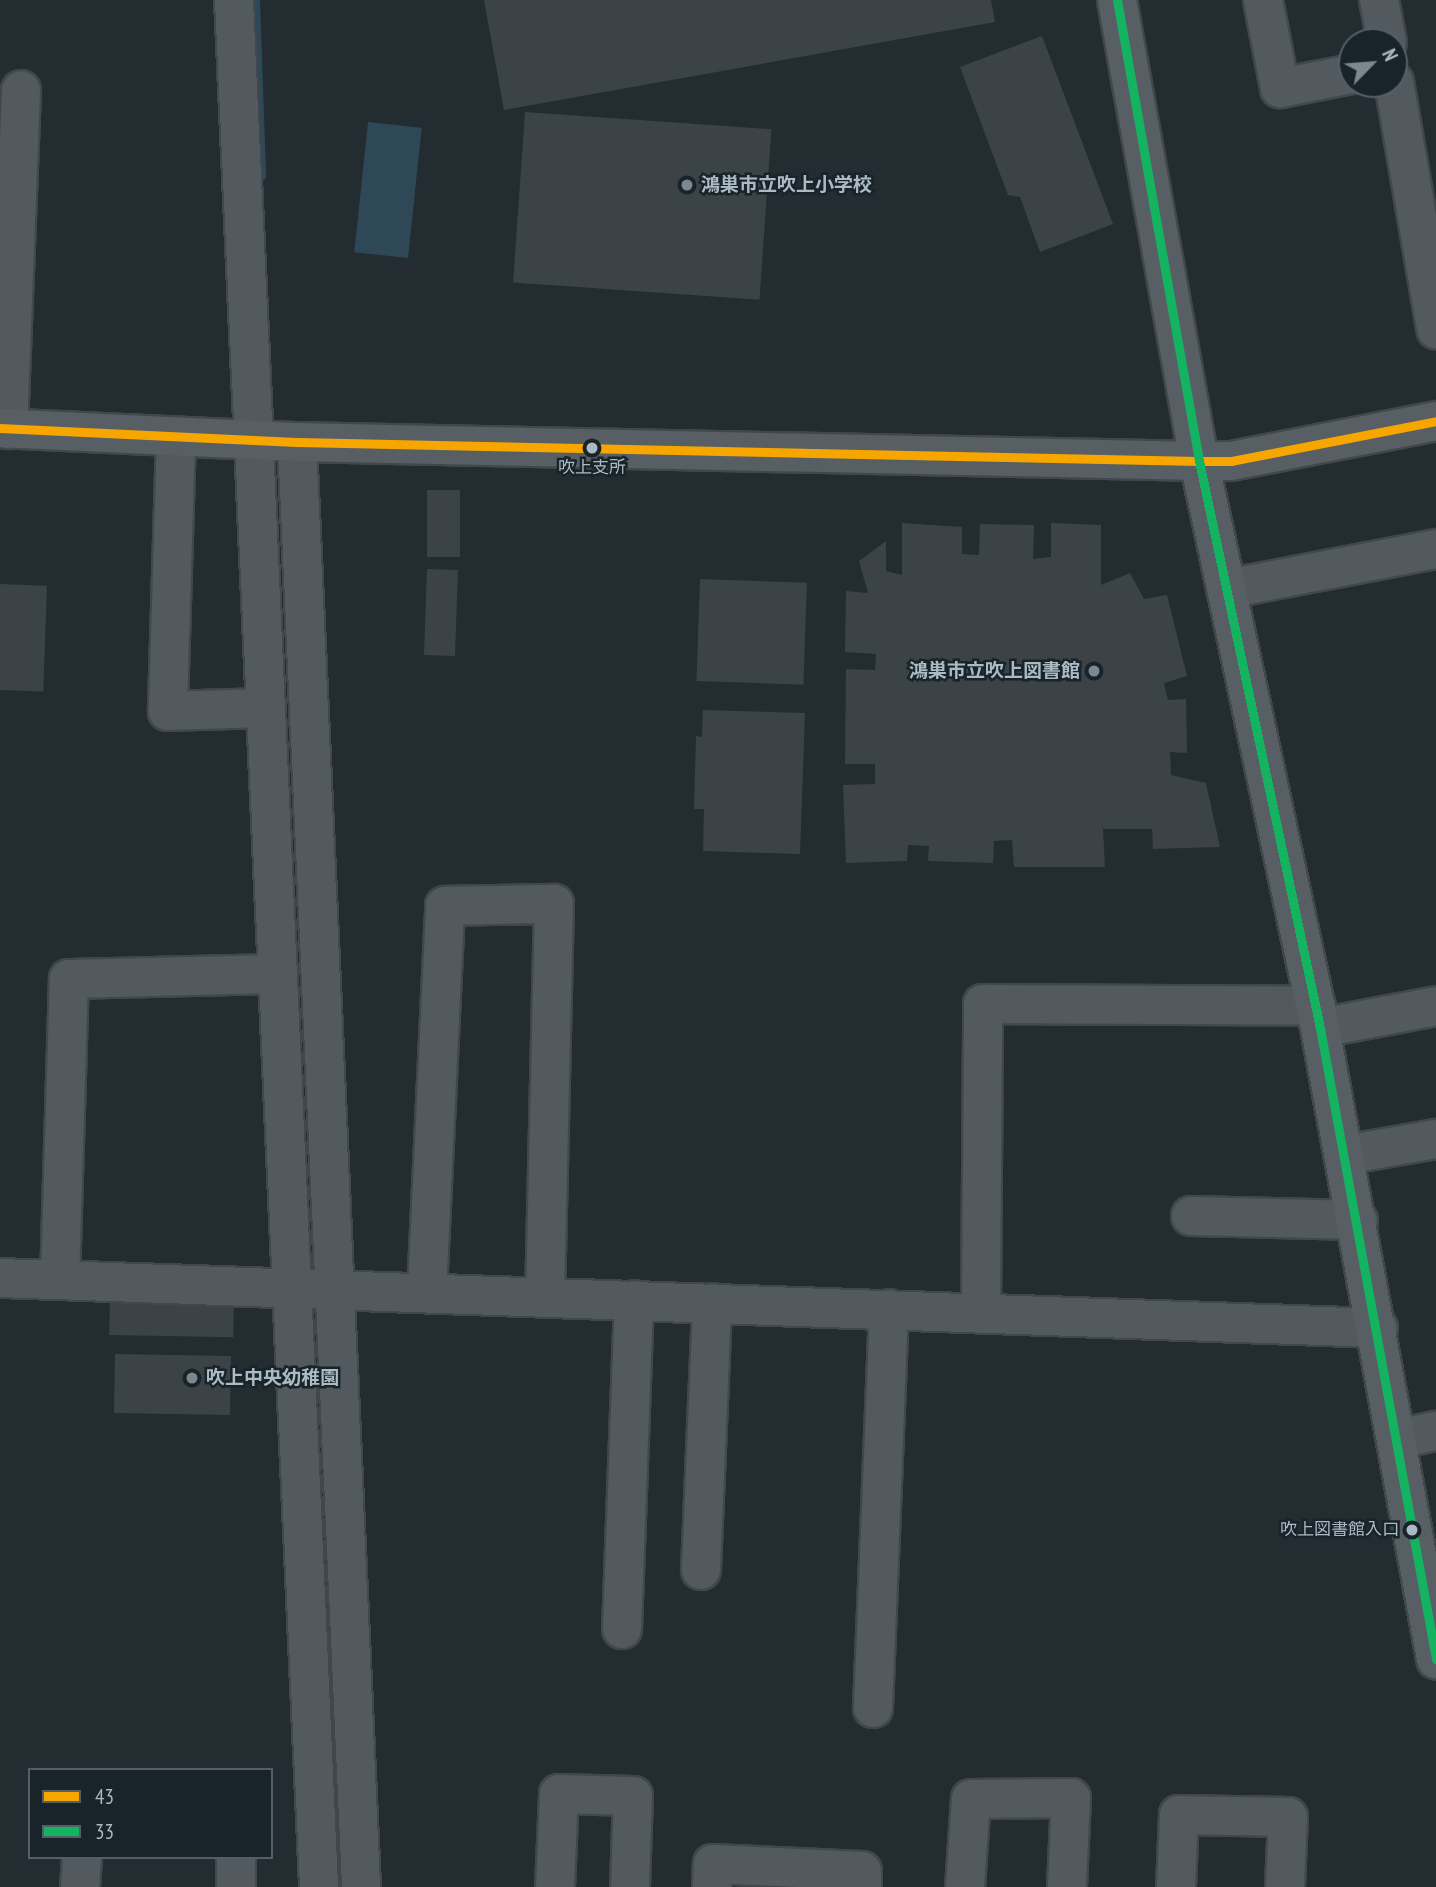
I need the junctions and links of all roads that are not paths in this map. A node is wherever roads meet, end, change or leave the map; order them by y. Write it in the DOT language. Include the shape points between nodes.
graph roads {
  1 [pos="234,0"];
  2 [pos="1117,0"];
  3 [pos="1263,0"];
  4 [pos="1379,0"];
  5 [pos="1384,28"];
  6 [pos="1338,77"];
  7 [pos="21,90"];
  8 [pos="1397,98"];
  9 [pos="1436,329"];
  10 [pos="1436,421"];
  11 [pos="4,429"];
  12 [pos="176,437"];
  13 [pos="251,441"];
  14 [pos="297,442"];
  15 [pos="1199,461"];
  16 [pos="1436,549"];
  17 [pos="1226,589"];
  18 [pos="263,708"];
  19 [pos="275,974"];
  20 [pos="1436,1006"];
  21 [pos="1318,1017"];
  22 [pos="1436,1139"];
  23 [pos="1345,1155"];
  24 [pos="1191,1216"];
  25 [pos="1358,1220"];
  26 [pos="0,1278"];
  27 [pos="60,1279"];
  28 [pos="288,1287"];
  29 [pos="337,1289"];
  30 [pos="427,1292"];
  31 [pos="545,1296"];
  32 [pos="634,1300"];
  33 [pos="712,1303"];
  34 [pos="889,1309"];
  35 [pos="981,1313"];
  36 [pos="1378,1328"];
  37 [pos="1436,1431"];
  38 [pos="1398,1439"];
  39 [pos="701,1570"];
  40 [pos="622,1629"];
  41 [pos="1436,1659"];
  42 [pos="873,1708"];
  43 [pos="82,1859"];
  44 [pos="236,1859"];
  45 [pos="80,1887"];
  46 [pos="236,1887"];
  47 [pos="319,1887"];
  48 [pos="361,1887"];
  49 [pos="555,1887"];
  50 [pos="630,1887"];
  51 [pos="712,1887"];
  52 [pos="862,1887"];
  53 [pos="965,1887"];
  54 [pos="1067,1887"];
  55 [pos="1176,1887"];
  56 [pos="1285,1887"];
  1 -- 13 [label="street"];
  2 -- 15 [label="street"];
  3 -- 6 [label="street" via="1280,88"];
  4 -- 5 [label="street"];
  7 -- 11 [label="street"];
  8 -- 9 [label="street"];
  10 -- 15 [label="street" via="1231,461"];
  11 -- 12 [label="street"];
  12 -- 13 [label="street"];
  12 -- 18 [label="street" via="168,711"];
  13 -- 14 [label="street"];
  13 -- 18 [label="street"];
  14 -- 15 [label="street"];
  14 -- 29 [label="street"];
  15 -- 17 [label="street"];
  16 -- 17 [label="street"];
  17 -- 21 [label="street"];
  18 -- 19 [label="street"];
  19 -- 27 [label="street" via="69,979"];
  19 -- 28 [label="street"];
  20 -- 21 [label="street"];
  21 -- 23 [label="street"];
  21 -- 35 [label="street" via="984,1004"];
  22 -- 23 [label="street"];
  23 -- 25 [label="street"];
  24 -- 25 [label="street"];
  25 -- 36 [label="street"];
  26 -- 27 [label="street"];
  27 -- 28 [label="street"];
  28 -- 29 [label="street"];
  28 -- 47 [label="street"];
  29 -- 30 [label="street"];
  29 -- 48 [label="street"];
  30 -- 31 [label="street"];
  30 -- 31 [label="street" via="445,906 554,904"];
  31 -- 32 [label="street"];
  32 -- 33 [label="street"];
  32 -- 40 [label="street"];
  33 -- 34 [label="street"];
  33 -- 39 [label="street"];
  34 -- 35 [label="street"];
  34 -- 42 [label="street"];
  35 -- 36 [label="street"];
  36 -- 38 [label="street"];
  37 -- 38 [label="street"];
  38 -- 41 [label="street"];
  43 -- 45 [label="street"];
  44 -- 46 [label="street"];
  49 -- 50 [label="street" via="559,1794 633,1796"];
  51 -- 52 [label="street" via="713,1864 862,1871"];
  53 -- 54 [label="street" via="971,1799 1071,1798"];
  55 -- 56 [label="street" via="1179,1815 1288,1817"];
}
